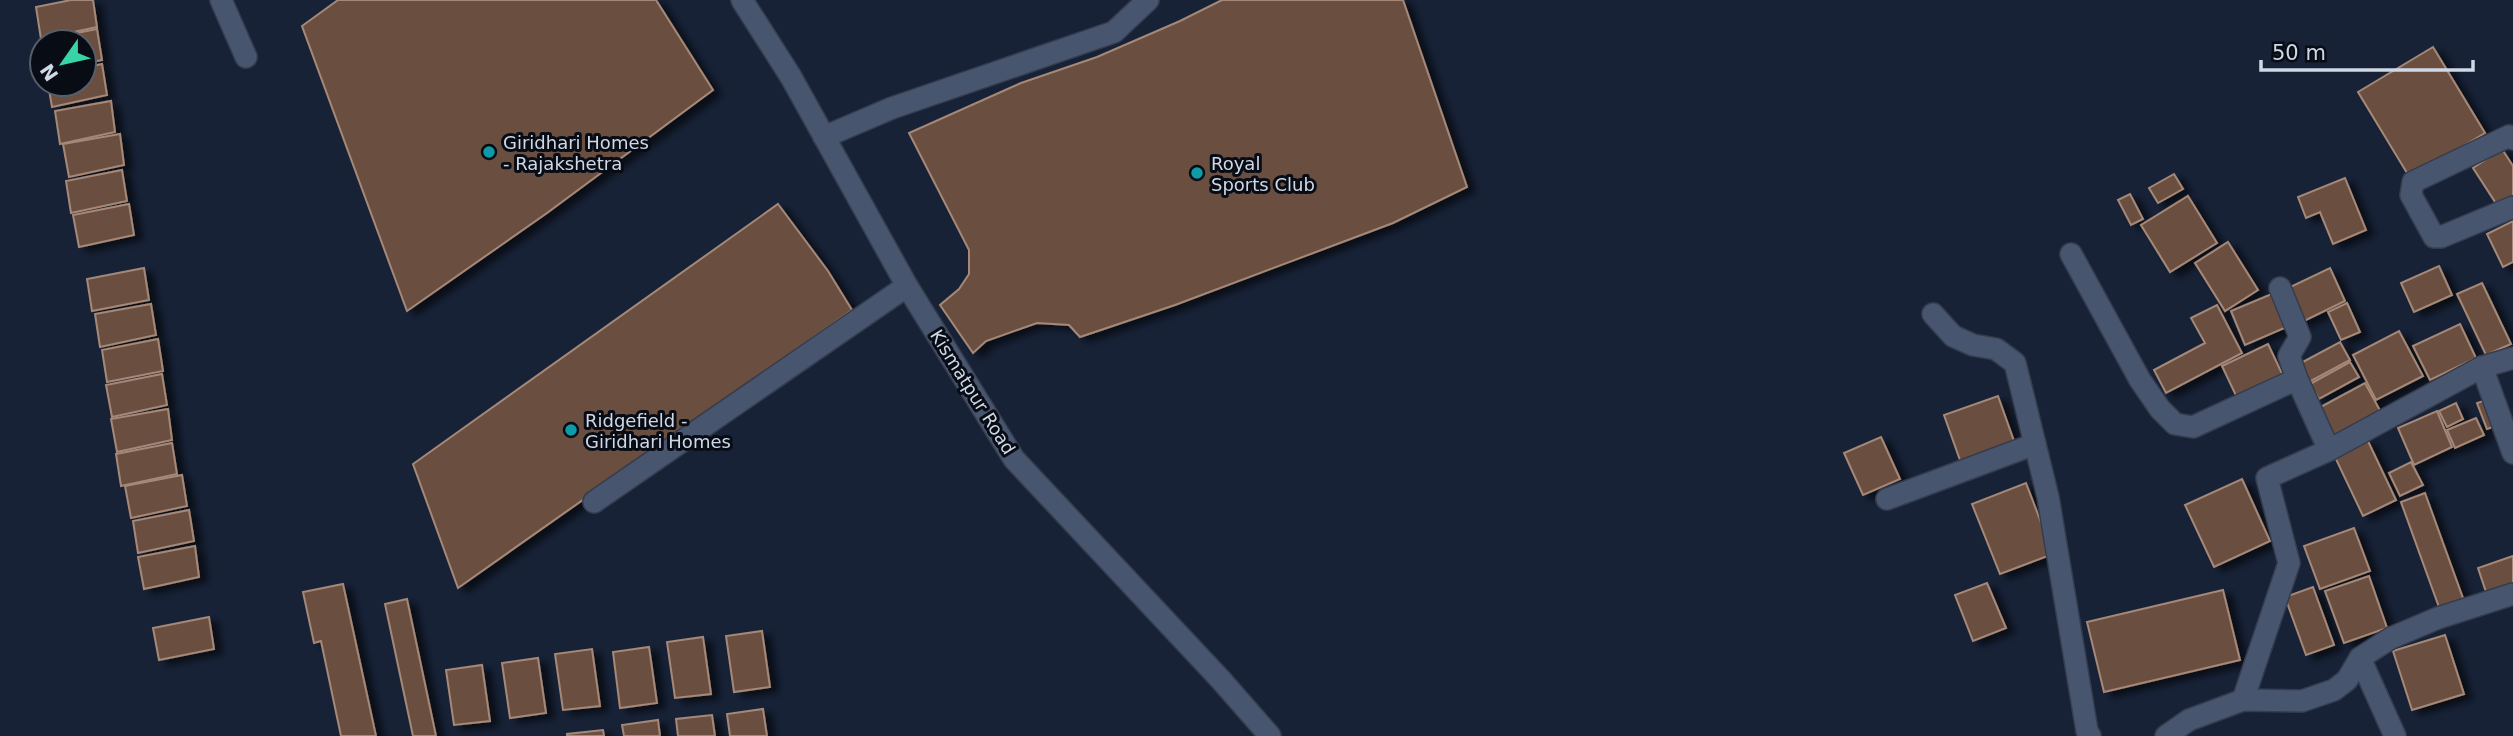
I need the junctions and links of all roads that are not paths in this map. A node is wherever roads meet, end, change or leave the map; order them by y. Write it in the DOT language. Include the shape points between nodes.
graph roads {
  1 [pos="221,0"];
  2 [pos="742,0"];
  3 [pos="1148,0"];
  4 [pos="246,57"];
  5 [pos="824,137"];
  6 [pos="2513,139"];
  7 [pos="2513,207"];
  8 [pos="2071,254"];
  9 [pos="907,286"];
  10 [pos="2280,288"];
  11 [pos="1933,314"];
  12 [pos="2513,358"];
  13 [pos="2482,367"];
  14 [pos="2297,379"];
  15 [pos="2035,444"];
  16 [pos="2329,450"];
  17 [pos="2513,453"];
  18 [pos="1887,499"];
  19 [pos="594,502"];
  20 [pos="2513,594"];
  21 [pos="2360,659"];
  22 [pos="2242,701"];
  23 [pos="1270,736"];
  24 [pos="2090,736"];
  25 [pos="2166,736"];
  26 [pos="2395,736"];
  1 -- 4 [label="street"];
  2 -- 5 [label="street, Kismatpur Road"];
  3 -- 5 [label="street" via="1114,32 892,108"];
  5 -- 9 [label="street, Kismatpur Road"];
  6 -- 7 [label="street" via="2509,136 2413,182 2411,195 2434,237"];
  8 -- 14 [label="street" via="2140,380 2175,424 2193,427"];
  9 -- 19 [label="street"];
  9 -- 23 [label="street, Kismatpur Road" via="1014,459"];
  10 -- 14 [label="street" via="2300,337 2289,356"];
  11 -- 15 [label="street" via="1953,336 1997,349 2015,363"];
  12 -- 13 [label="street"];
  13 -- 16 [label="street"];
  13 -- 17 [label="street"];
  14 -- 16 [label="street"];
  15 -- 18 [label="street"];
  15 -- 24 [label="street"];
  16 -- 22 [label="street" via="2267,478 2289,563"];
  20 -- 21 [label="street" via="2438,618 2391,638"];
  21 -- 22 [label="street" via="2347,680 2324,694 2302,701"];
  21 -- 26 [label="street"];
  22 -- 25 [label="street" via="2189,720"];
}
